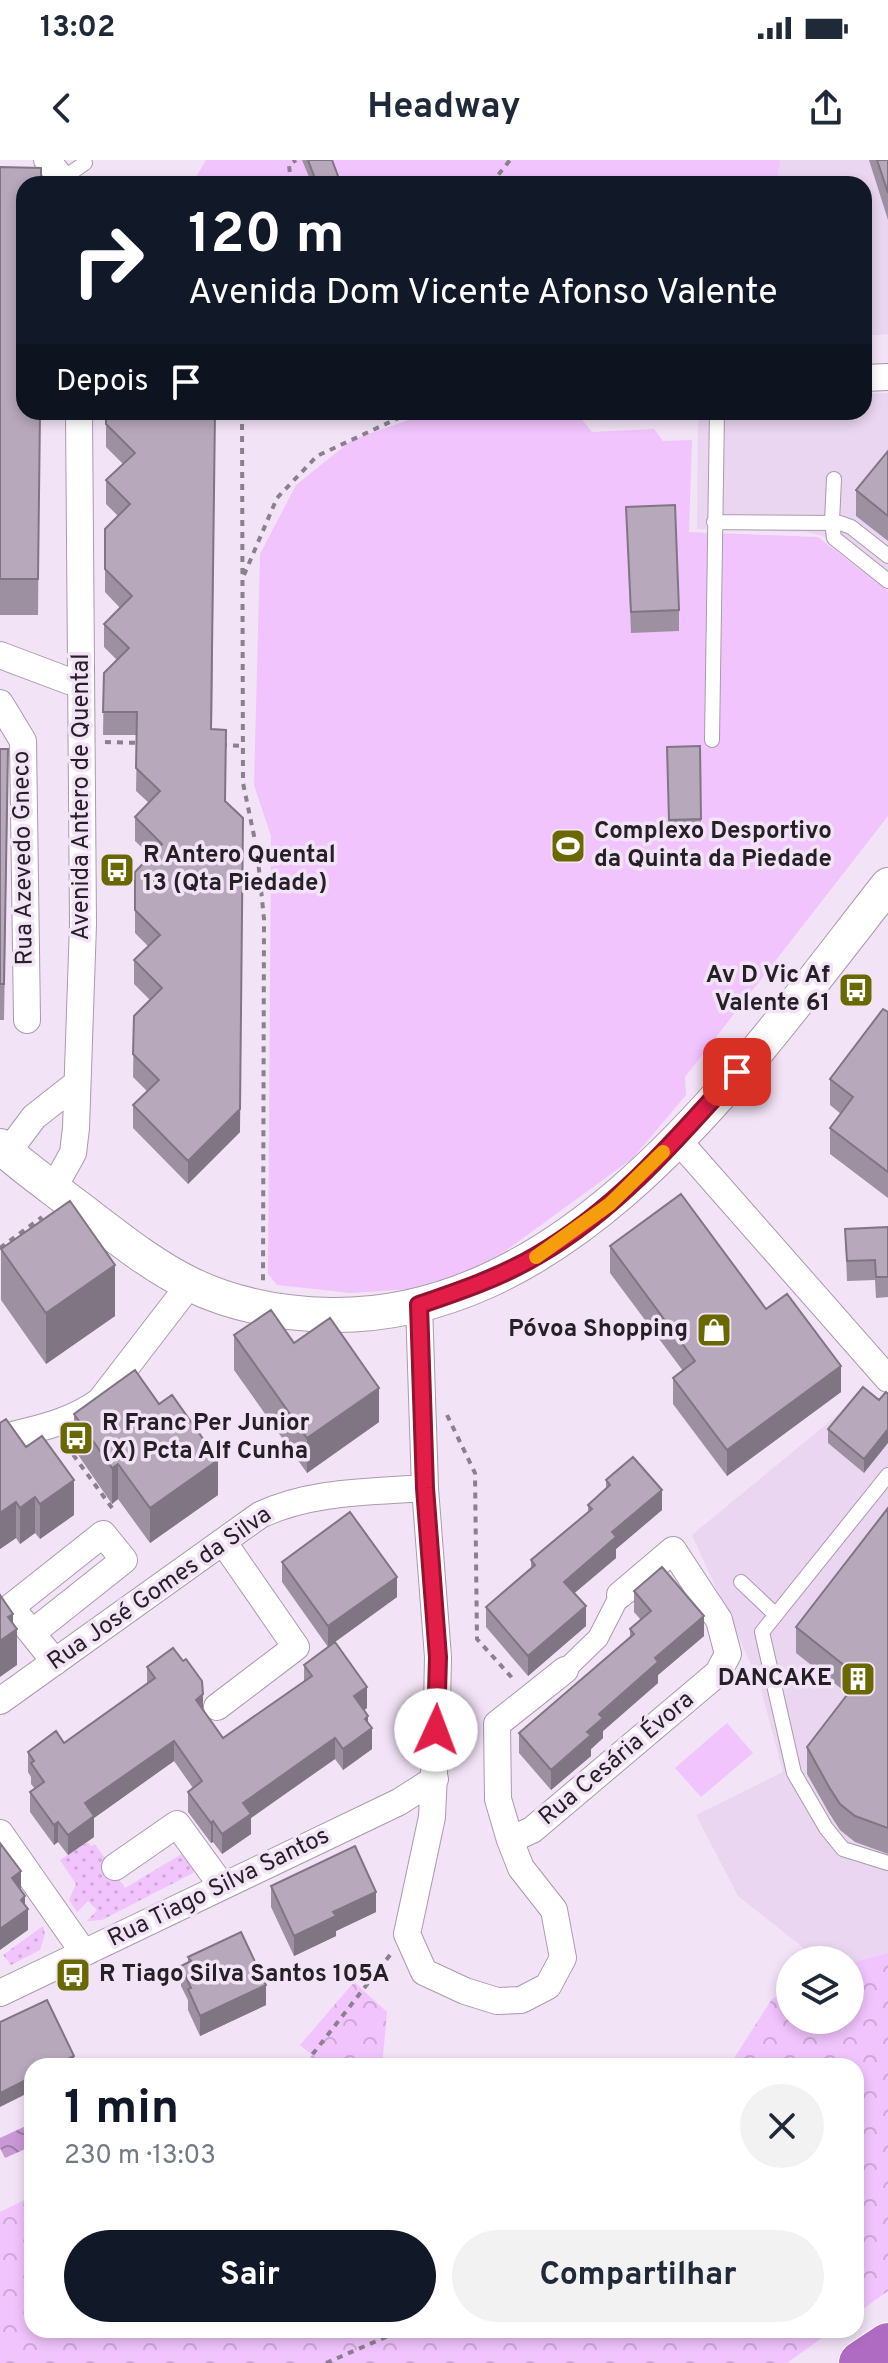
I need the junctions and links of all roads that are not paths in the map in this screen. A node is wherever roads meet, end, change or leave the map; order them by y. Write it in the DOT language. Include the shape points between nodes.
graph roads {
  1 [pos="85,163"];
  2 [pos="58,174"];
  3 [pos="79,420"];
  4 [pos="717,420"];
  5 [pos="834,479"];
  6 [pos="714,522"];
  7 [pos="832,522"];
  8 [pos="888,556"];
  9 [pos="888,581"];
  10 [pos="0,655"];
  11 [pos="81,683"];
  12 [pos="0,703"];
  13 [pos="712,740"];
  14 [pos="888,885"];
  15 [pos="27,1020"];
  16 [pos="76,1084"];
  17 [pos="677,1139"];
  18 [pos="3,1149"];
  19 [pos="60,1194"];
  20 [pos="190,1284"];
  21 [pos="419,1305"];
  22 [pos="888,1379"];
  23 [pos="0,1438"];
  24 [pos="888,1475"];
  25 [pos="425,1488"];
  26 [pos="224,1543"];
  27 [pos="741,1582"];
  28 [pos="620,1595"];
  29 [pos="776,1615"];
  30 [pos="32,1633"];
  31 [pos="55,1662"];
  32 [pos="565,1670"];
  33 [pos="0,1701"];
  34 [pos="217,1707"];
  35 [pos="435,1779"];
  36 [pos="0,1833"];
  37 [pos="510,1840"];
  38 [pos="888,1863"];
  39 [pos="115,1867"];
  40 [pos="222,1886"];
  41 [pos="84,1953"];
  42 [pos="0,1993"];
  43 [pos="888,2345"];
  44 [pos="861,2363"];
  1 -- 2 [label="lane"];
  3 -- 11 [label="street, Avenida Antero de Quental"];
  4 -- 6 [label="lane"];
  5 -- 7 [label="lane"];
  6 -- 7 [label="lane"];
  6 -- 13 [label="lane"];
  7 -- 8 [label="lane" via="851,527"];
  7 -- 9 [label="lane" via="834,538"];
  10 -- 11 [label="street"];
  11 -- 16 [label="street, Avenida Antero de Quental" via="83,924"];
  12 -- 15 [label="street, Rua Azevedo Gneco" via="23,741"];
  14 -- 17 [label="street" via="757,1050"];
  16 -- 18 [label="street"];
  16 -- 19 [label="street, Avenida Antero de Quental" via="73,1153"];
  17 -- 21 [label="street" via="610,1204 540,1254 481,1284"];
  17 -- 22 [label="street"];
  18 -- 19 [label="street"];
  19 -- 20 [label="street"];
  20 -- 21 [label="street" via="301,1315 359,1315"];
  20 -- 23 [label="street" via="100,1401 62,1423"];
  21 -- 25 [label="street"];
  24 -- 29 [label="lane"];
  25 -- 26 [label="street, Rua José Gomes da Silva" via="336,1494 281,1505"];
  25 -- 35 [label="street" via="438,1657"];
  26 -- 31 [label="street, Rua José Gomes da Silva"];
  26 -- 34 [label="street" via="296,1647"];
  27 -- 29 [label="lane"];
  28 -- 32 [label="street, Rua Cesária Évora" via="598,1638"];
  28 -- 37 [label="street, Rua Cesária Évora" via="673,1550 719,1620 728,1654 718,1673 532,1830"];
  29 -- 38 [label="lane" via="762,1632 794,1773 843,1849"];
  30 -- 31 [label="street"];
  31 -- 33 [label="street, Rua José Gomes da Silva"];
  32 -- 37 [label="street, Rua Cesária Évora" via="497,1724 498,1799"];
  35 -- 37 [label="street" via="407,1934 424,1972 497,2001 521,2000 548,1986 563,1958 554,1910 521,1868"];
  35 -- 40 [label="street, Rua Tiago Silva Santos" via="399,1802"];
  36 -- 41 [label="street"];
  39 -- 40 [label="street" via="177,1824"];
  40 -- 41 [label="street, Rua Tiago Silva Santos"];
  41 -- 42 [label="street, Rua Tiago Silva Santos"];
  43 -- 44 [label="highway"];
}
